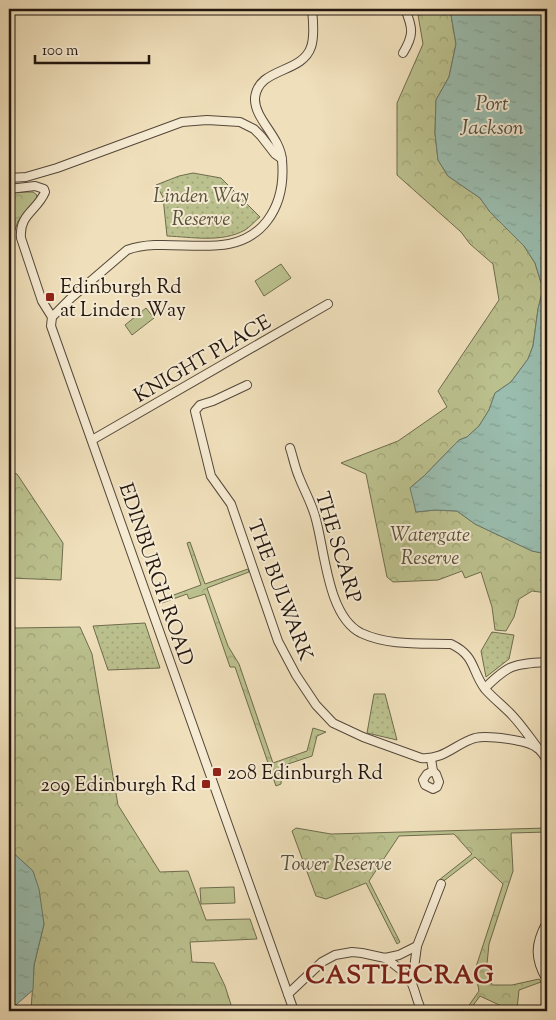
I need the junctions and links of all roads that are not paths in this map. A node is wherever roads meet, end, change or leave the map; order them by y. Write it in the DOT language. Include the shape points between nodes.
graph roads {
  1 [pos="312,9"];
  2 [pos="405,9"];
  3 [pos="403,54"];
  4 [pos="282,159"];
  5 [pos="9,178"];
  6 [pos="9,189"];
  7 [pos="328,304"];
  8 [pos="52,317"];
  9 [pos="247,385"];
  10 [pos="92,440"];
  11 [pos="290,448"];
  12 [pos="546,662"];
  13 [pos="485,688"];
  14 [pos="536,747"];
  15 [pos="431,759"];
  16 [pos="547,760"];
  17 [pos="433,771"];
  18 [pos="441,884"];
  19 [pos="547,922"];
  20 [pos="417,946"];
  21 [pos="385,958"];
  22 [pos="547,980"];
  23 [pos="412,982"];
  24 [pos="288,994"];
  25 [pos="294,1011"];
  26 [pos="422,1011"];
  1 -- 4 [label="street" via="312,46 308,53 297,63 262,82 255,98 256,108 276,140"];
  2 -- 3 [label="street" via="412,26 412,36"];
  4 -- 5 [label="street" via="254,129 240,122 207,120 182,122 57,168"];
  4 -- 8 [label="street" via="279,199 260,230 231,244 154,244 127,250"];
  6 -- 8 [label="street, EDINBURGH ROAD" via="35,186 45,192 22,222 20,230 42,301"];
  7 -- 10 [label="street, KNIGHT PLACE"];
  8 -- 10 [label="street, EDINBURGH ROAD" via="51,326"];
  9 -- 15 [label="street, THE BULWARK" via="200,405 195,411 211,476 231,504 278,641 316,705 333,723 363,737"];
  10 -- 24 [label="street, EDINBURGH ROAD"];
  11 -- 13 [label="street, THE SCARP" via="315,515 334,597 343,616 359,632 376,638 393,642 452,644 460,648 467,654"];
  12 -- 13 [label="street" via="518,664 502,672"];
  13 -- 14 [label="street, THE SCARP"];
  14 -- 15 [label="street" via="486,736"];
  14 -- 16 [label="street"];
  15 -- 17 [label="street"];
  18 -- 20 [label="street"];
  19 -- 22 [label="street" via="538,945 541,970"];
  20 -- 21 [label="street"];
  20 -- 23 [label="street"];
  21 -- 23 [label="street"];
  21 -- 24 [label="street" via="352,952 335,956 322,962"];
  23 -- 26 [label="street"];
  24 -- 25 [label="street, EDINBURGH ROAD"];
}
